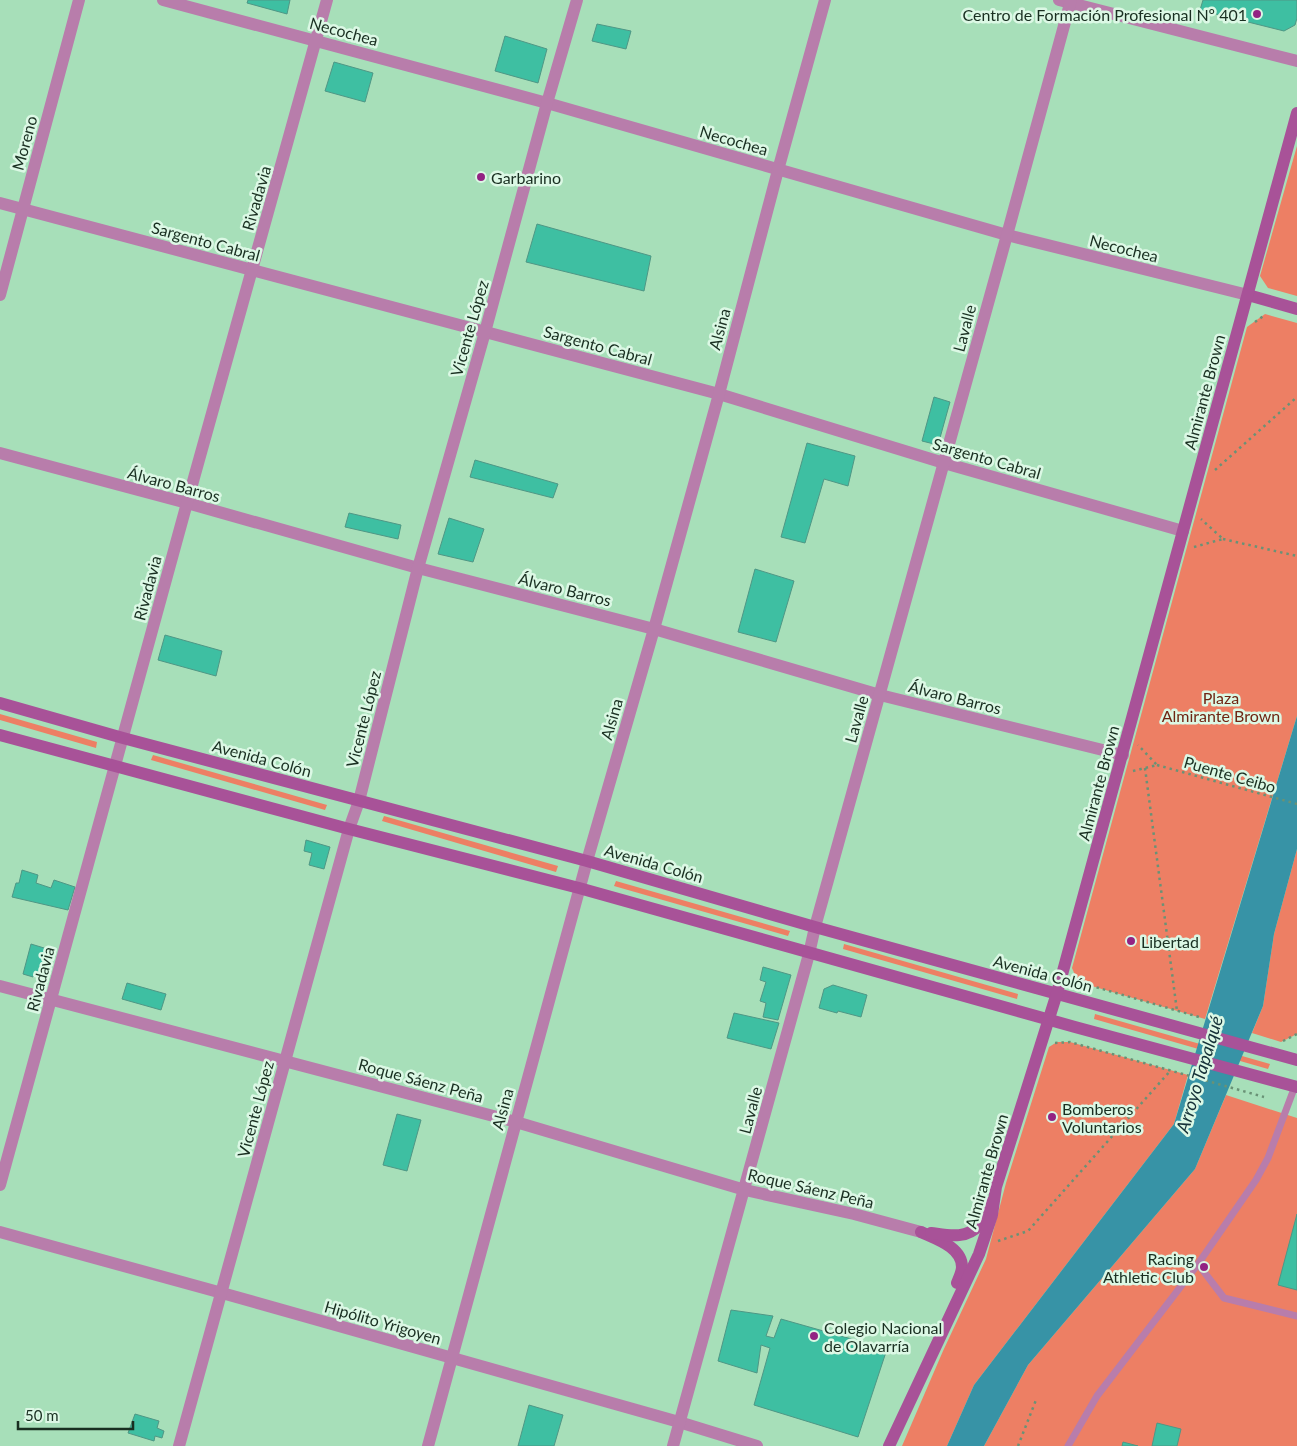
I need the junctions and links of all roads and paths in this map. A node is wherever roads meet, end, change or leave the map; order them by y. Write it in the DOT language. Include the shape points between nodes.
graph roads {
  1 [pos="79,0"];
  2 [pos="162,0"];
  3 [pos="327,0"];
  4 [pos="577,0"];
  5 [pos="825,0"];
  6 [pos="1067,1"];
  7 [pos="316,41"];
  8 [pos="1297,62"];
  9 [pos="547,103"];
  10 [pos="1297,113"];
  11 [pos="778,170"];
  12 [pos="0,203"];
  13 [pos="23,210"];
  14 [pos="1007,235"];
  15 [pos="252,270"];
  16 [pos="0,295"];
  17 [pos="1248,295"];
  18 [pos="1297,309"];
  19 [pos="1266,314"];
  20 [pos="1253,323"];
  21 [pos="485,332"];
  22 [pos="719,394"];
  23 [pos="1297,397"];
  24 [pos="0,453"];
  25 [pos="944,463"];
  26 [pos="1213,471"];
  27 [pos="187,503"];
  28 [pos="1196,515"];
  29 [pos="1183,531"];
  30 [pos="1222,539"];
  31 [pos="1186,549"];
  32 [pos="1297,556"];
  33 [pos="418,568"];
  34 [pos="654,629"];
  35 [pos="880,695"];
  36 [pos="0,703"];
  37 [pos="0,735"];
  38 [pos="123,738"];
  39 [pos="1134,740"];
  40 [pos="1123,755"];
  41 [pos="1157,765"];
  42 [pos="115,766"];
  43 [pos="1145,768"];
  44 [pos="1132,771"];
  45 [pos="359,800"];
  46 [pos="1297,804"];
  47 [pos="349,829"];
  48 [pos="587,861"];
  49 [pos="579,888"];
  50 [pos="815,927"];
  51 [pos="809,954"];
  52 [pos="1075,975"];
  53 [pos="0,986"];
  54 [pos="1057,993"];
  55 [pos="50,1000"];
  56 [pos="1178,1011"];
  57 [pos="1188,1014"];
  58 [pos="1049,1020"];
  59 [pos="1297,1034"];
  60 [pos="1281,1042"];
  61 [pos="1049,1047"];
  62 [pos="1297,1060"];
  63 [pos="284,1061"];
  64 [pos="1170,1070"];
  65 [pos="1296,1084"];
  66 [pos="1264,1097"];
  67 [pos="516,1122"];
  68 [pos="0,1186"];
  69 [pos="996,1187"];
  70 [pos="745,1190"];
  71 [pos="0,1232"];
  72 [pos="921,1232"];
  73 [pos="990,1244"];
  74 [pos="1198,1264"];
  75 [pos="222,1292"];
  76 [pos="1297,1316"];
  77 [pos="947,1321"];
  78 [pos="452,1359"];
  79 [pos="1036,1400"];
  80 [pos="680,1422"];
  81 [pos="178,1446"];
  82 [pos="428,1446"];
  83 [pos="673,1446"];
  84 [pos="756,1446"];
  85 [pos="889,1446"];
  86 [pos="1018,1446"];
  87 [pos="1068,1446"];
  1 -- 13 [label="street, Moreno"];
  2 -- 7 [label="street, Necochea"];
  3 -- 7 [label="street, Rivadavia"];
  4 -- 9 [label="street, Vicente López"];
  5 -- 11 [label="street, Alsina"];
  6 -- 8 [label="street"];
  6 -- 14 [label="street, Lavalle"];
  7 -- 9 [label="street, Necochea"];
  7 -- 15 [label="street, Rivadavia"];
  9 -- 11 [label="street, Necochea"];
  9 -- 21 [label="street, Vicente López"];
  10 -- 17 [label="main road, Almirante Brown"];
  11 -- 14 [label="street, Necochea"];
  11 -- 22 [label="street, Alsina"];
  12 -- 13 [label="street, Sargento Cabral"];
  13 -- 15 [label="street, Sargento Cabral"];
  13 -- 16 [label="street, Moreno"];
  14 -- 17 [label="street, Necochea"];
  14 -- 25 [label="street, Lavalle"];
  15 -- 21 [label="street, Sargento Cabral"];
  15 -- 27 [label="street, Rivadavia"];
  17 -- 18 [label="main road, Necochea"];
  17 -- 29 [label="main road, Almirante Brown"];
  19 -- 20 [label="path"];
  21 -- 22 [label="street, Sargento Cabral"];
  21 -- 33 [label="street, Vicente López"];
  22 -- 25 [label="street, Sargento Cabral"];
  22 -- 34 [label="street, Alsina"];
  23 -- 26 [label="path"];
  24 -- 27 [label="street, Álvaro Barros"];
  25 -- 29 [label="street, Sargento Cabral"];
  25 -- 35 [label="street, Lavalle"];
  27 -- 33 [label="street, Álvaro Barros"];
  27 -- 38 [label="street, Rivadavia"];
  28 -- 30 [label="path"];
  29 -- 40 [label="main road, Almirante Brown"];
  30 -- 31 [label="path"];
  30 -- 32 [label="path"];
  33 -- 34 [label="street, Álvaro Barros"];
  33 -- 45 [label="street, Vicente López"];
  34 -- 35 [label="street, Álvaro Barros"];
  34 -- 48 [label="street, Alsina"];
  35 -- 40 [label="street, Álvaro Barros"];
  35 -- 50 [label="street, Lavalle"];
  36 -- 38 [label="main road, Avenida Colón"];
  37 -- 42 [label="main road"];
  38 -- 42 [label="street, Rivadavia"];
  38 -- 45 [label="main road, Avenida Colón"];
  39 -- 41 [label="path"];
  40 -- 54 [label="main road, Almirante Brown"];
  41 -- 43 [label="path"];
  41 -- 46 [label="path, Puente Ceibo"];
  42 -- 47 [label="main road"];
  42 -- 55 [label="street, Rivadavia"];
  43 -- 44 [label="path"];
  43 -- 56 [label="path"];
  45 -- 47 [label="street, Vicente López"];
  45 -- 48 [label="main road, Avenida Colón"];
  47 -- 49 [label="main road"];
  47 -- 63 [label="street, Vicente López"];
  48 -- 49 [label="street, Alsina"];
  48 -- 50 [label="main road, Avenida Colón"];
  49 -- 51 [label="main road"];
  49 -- 67 [label="street, Alsina"];
  50 -- 51 [label="street, Lavalle"];
  50 -- 54 [label="main road, Avenida Colón"];
  51 -- 58 [label="main road"];
  51 -- 70 [label="street, Lavalle"];
  52 -- 56 [label="path" via="1078,982"];
  53 -- 55 [label="street, Roque Sáenz Peña"];
  54 -- 58 [label="main road, Almirante Brown"];
  54 -- 62 [label="main road, Avenida Colón"];
  55 -- 63 [label="street, Roque Sáenz Peña"];
  55 -- 68 [label="street, Rivadavia"];
  56 -- 57 [label="path"];
  58 -- 65 [label="main road"];
  58 -- 69 [label="main road, Almirante Brown"];
  59 -- 60 [label="path"];
  61 -- 64 [label="path" via="1057,1042 1070,1042"];
  63 -- 67 [label="street, Roque Sáenz Peña"];
  63 -- 75 [label="street, Vicente López"];
  64 -- 66 [label="path"];
  64 -- 73 [label="path" via="1028,1231"];
  65 -- 74 [label="lane" via="1268,1158"];
  67 -- 70 [label="street, Roque Sáenz Peña"];
  67 -- 78 [label="street, Alsina"];
  69 -- 72 [label="main road" via="979,1224 968,1232 958,1236"];
  69 -- 77 [label="main road, Almirante Brown" via="992,1216 979,1254"];
  70 -- 72 [label="street, Roque Sáenz Peña"];
  70 -- 80 [label="street, Lavalle"];
  71 -- 75 [label="street, Hipólito Yrigoyen"];
  72 -- 77 [label="main road" via="955,1250 961,1257 962,1269"];
  74 -- 76 [label="lane" via="1224,1298"];
  74 -- 87 [label="lane" via="1097,1396"];
  75 -- 78 [label="street, Hipólito Yrigoyen"];
  75 -- 81 [label="street, Vicente López"];
  77 -- 85 [label="main road, Almirante Brown"];
  78 -- 80 [label="street, Hipólito Yrigoyen"];
  78 -- 82 [label="street, Alsina"];
  79 -- 86 [label="path"];
  80 -- 83 [label="street, Lavalle"];
  80 -- 84 [label="street, Hipólito Yrigoyen"];
}
